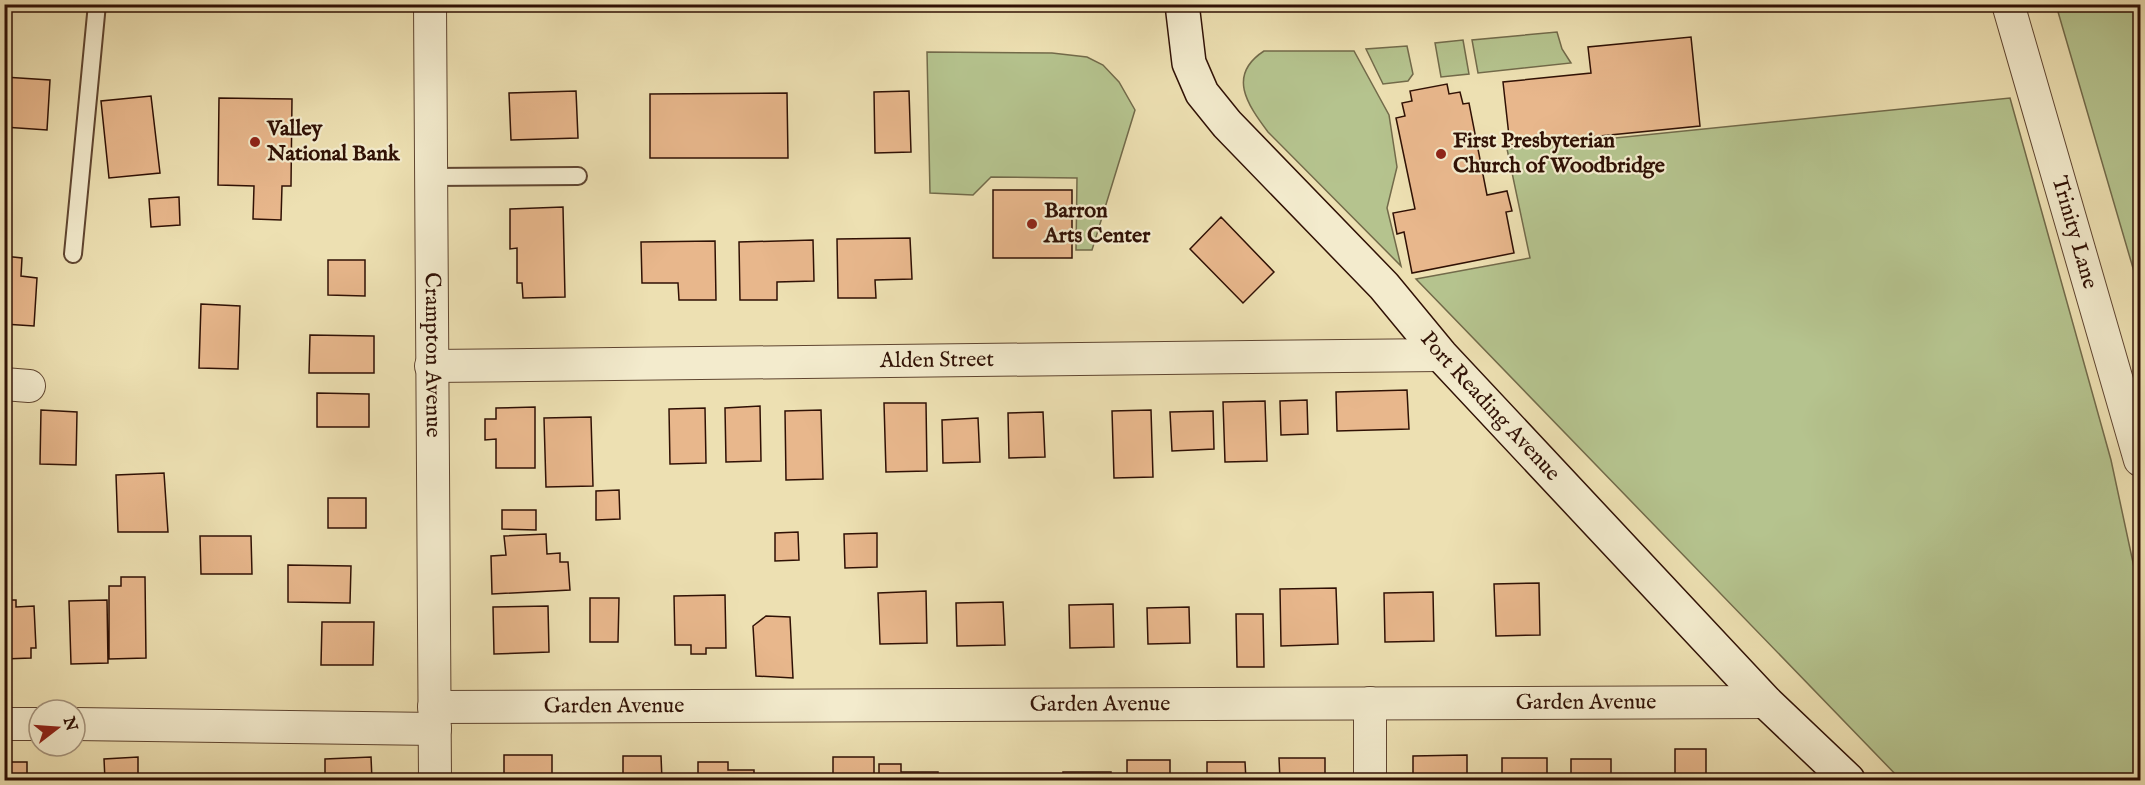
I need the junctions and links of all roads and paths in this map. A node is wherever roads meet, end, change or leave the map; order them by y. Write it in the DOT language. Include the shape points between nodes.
graph roads {
  1 [pos="97,4"];
  2 [pos="430,4"];
  3 [pos="1182,4"];
  4 [pos="2008,4"];
  5 [pos="578,176"];
  6 [pos="430,177"];
  7 [pos="74,254"];
  8 [pos="1441,355"];
  9 [pos="431,366"];
  10 [pos="2140,460"];
  11 [pos="1766,702"];
  12 [pos="1370,703"];
  13 [pos="434,718"];
  14 [pos="4,723"];
  15 [pos="27,724"];
  16 [pos="87,724"];
  17 [pos="435,780"];
  18 [pos="1370,780"];
  19 [pos="1848,780"];
  1 -- 7 [label="lane"];
  2 -- 6 [label="street, Crampton Avenue"];
  3 -- 8 [label="main road, Port Reading Avenue" via="1189,63 1202,93 1227,124 1384,286"];
  4 -- 10 [label="street, Trinity Lane"];
  5 -- 6 [label="lane"];
  6 -- 9 [label="street, Crampton Avenue"];
  8 -- 9 [label="street, Alden Street"];
  8 -- 11 [label="main road, Port Reading Avenue"];
  9 -- 13 [label="street, Crampton Avenue"];
  11 -- 12 [label="street, Garden Avenue"];
  11 -- 19 [label="main road, Port Reading Avenue"];
  12 -- 13 [label="street, Garden Avenue"];
  12 -- 18 [label="street"];
  13 -- 16 [label="street, Garden Avenue"];
  13 -- 17 [label="street, Crampton Avenue"];
  14 -- 15 [label="street"];
}
